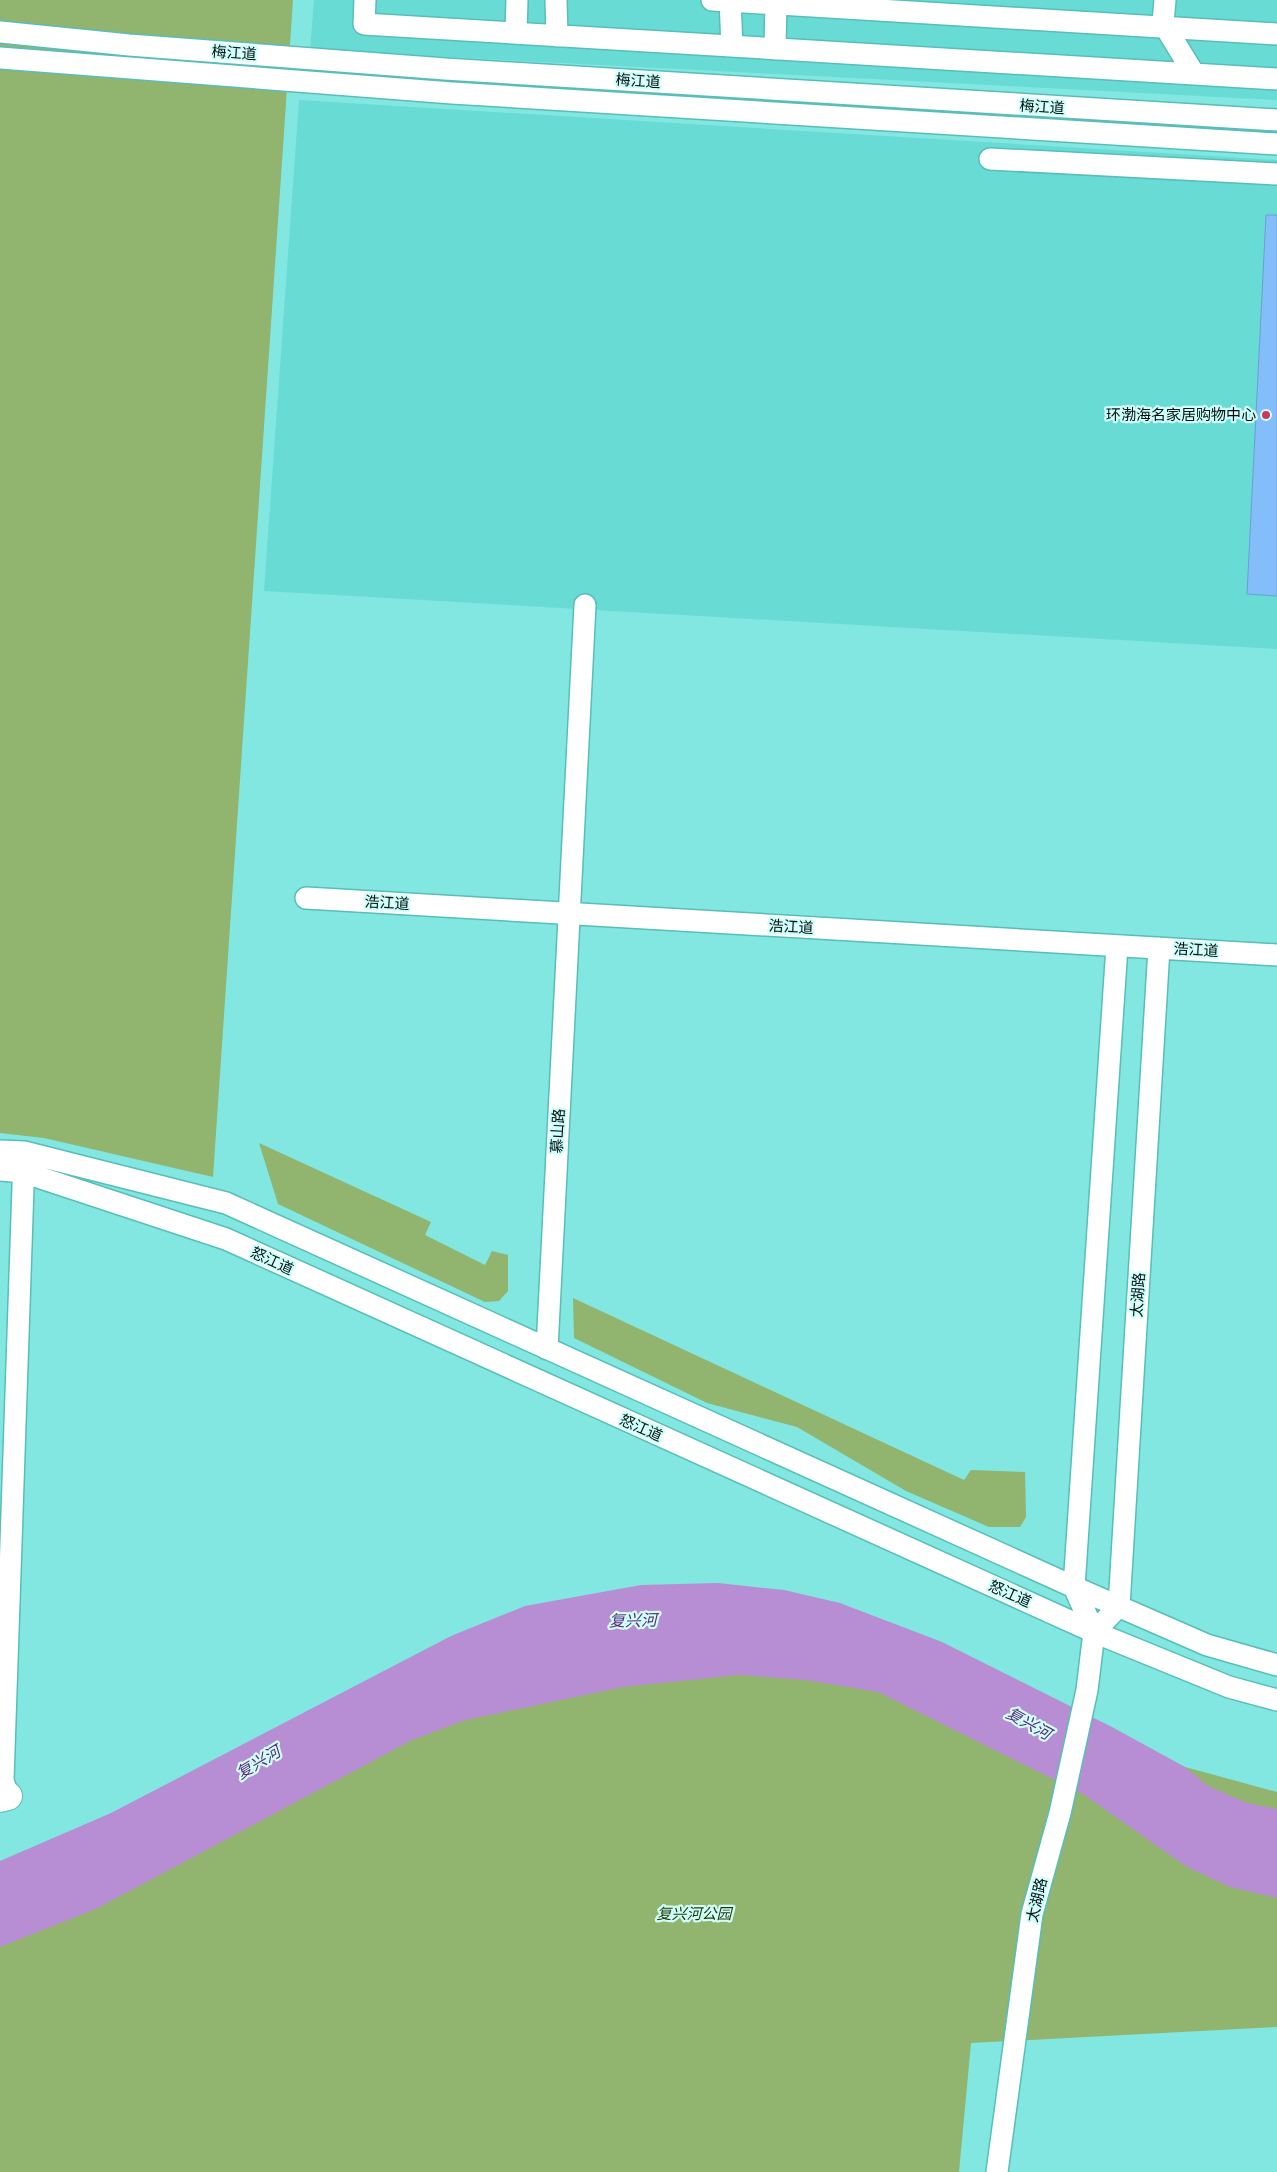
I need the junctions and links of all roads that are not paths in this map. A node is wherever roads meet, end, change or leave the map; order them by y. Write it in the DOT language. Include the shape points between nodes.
graph roads {
  1 [pos="365,0"];
  2 [pos="518,0"];
  3 [pos="556,0"];
  4 [pos="724,0"];
  5 [pos="1164,0"];
  6 [pos="776,2"];
  7 [pos="1166,27"];
  8 [pos="0,32"];
  9 [pos="516,33"];
  10 [pos="1277,34"];
  11 [pos="557,36"];
  12 [pos="732,46"];
  13 [pos="774,49"];
  14 [pos="0,58"];
  15 [pos="1194,74"];
  16 [pos="1277,79"];
  17 [pos="1277,120"];
  18 [pos="1277,144"];
  19 [pos="990,159"];
  20 [pos="1277,174"];
  21 [pos="585,605"];
  22 [pos="306,898"];
  23 [pos="569,914"];
  24 [pos="1117,946"];
  25 [pos="1159,948"];
  26 [pos="1277,955"];
  27 [pos="0,1151"];
  28 [pos="23,1162"];
  29 [pos="0,1170"];
  30 [pos="547,1349"];
  31 [pos="1074,1586"];
  32 [pos="1119,1606"];
  33 [pos="1094,1632"];
  34 [pos="1277,1665"];
  35 [pos="1277,1700"];
  36 [pos="3,1788"];
  37 [pos="997,2172"];
  1 -- 9 [label="street" via="364,24"];
  2 -- 9 [label="street"];
  3 -- 11 [label="street"];
  4 -- 6 [label="street"];
  4 -- 12 [label="street"];
  5 -- 7 [label="street" via="1163,23"];
  6 -- 7 [label="street"];
  6 -- 13 [label="street"];
  7 -- 10 [label="street"];
  7 -- 15 [label="street"];
  8 -- 17 [label="street, 梅江道" via="445,69"];
  9 -- 11 [label="street"];
  11 -- 12 [label="street"];
  12 -- 13 [label="street"];
  13 -- 15 [label="street"];
  14 -- 18 [label="street, 梅江道" via="462,94"];
  15 -- 16 [label="street"];
  19 -- 20 [label="street"];
  21 -- 23 [label="street, 慕山路"];
  22 -- 23 [label="street, 浩江道"];
  23 -- 24 [label="street, 浩江道"];
  23 -- 30 [label="street, 慕山路"];
  24 -- 25 [label="street, 浩江道"];
  24 -- 31 [label="street"];
  25 -- 26 [label="street, 浩江道"];
  25 -- 32 [label="street, 太湖路"];
  27 -- 28 [label="street, 怒江道"];
  28 -- 29 [label="street, 怒江道"];
  28 -- 30 [label="street, 怒江道" via="226,1202"];
  28 -- 33 [label="street, 怒江道" via="226,1239"];
  28 -- 36 [label="street"];
  30 -- 31 [label="street, 怒江道"];
  31 -- 32 [label="street, 怒江道"];
  31 -- 33 [label="street"];
  32 -- 33 [label="street"];
  32 -- 34 [label="street, 怒江道" via="1207,1645"];
  33 -- 35 [label="street, 怒江道" via="1229,1687"];
  33 -- 37 [label="street, 太湖路" via="1087,1690 1060,1813 1032,1914"];
}
